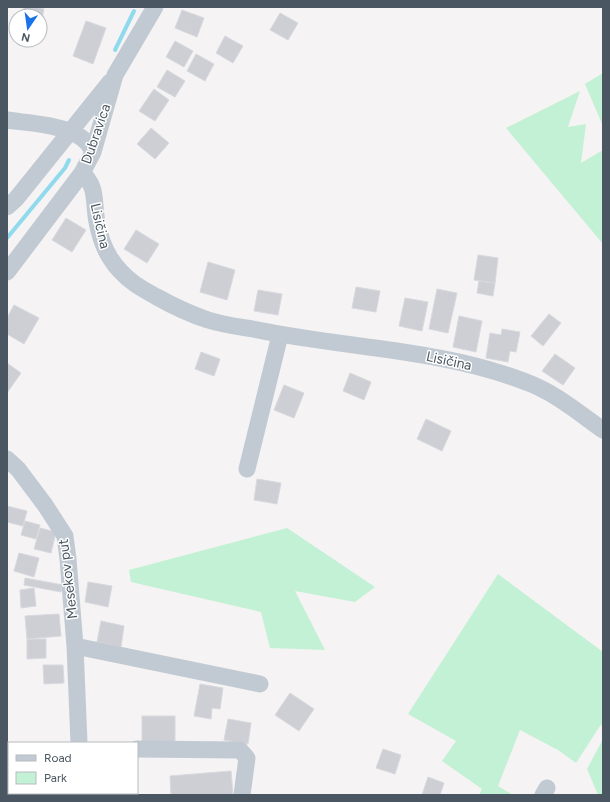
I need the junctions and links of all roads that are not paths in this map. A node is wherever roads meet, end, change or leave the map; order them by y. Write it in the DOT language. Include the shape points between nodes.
graph roads {
  1 [pos="155,7"];
  2 [pos="115,75"];
  3 [pos="7,120"];
  4 [pos="70,132"];
  5 [pos="93,152"];
  6 [pos="82,173"];
  7 [pos="7,207"];
  8 [pos="7,272"];
  9 [pos="280,335"];
  10 [pos="603,430"];
  11 [pos="7,459"];
  12 [pos="247,469"];
  13 [pos="75,646"];
  14 [pos="260,684"];
  15 [pos="79,742"];
  16 [pos="138,749"];
  17 [pos="242,795"];
  1 -- 2 [label="street, Dubravica"];
  2 -- 4 [label="street"];
  2 -- 5 [label="street, Dubravica"];
  3 -- 4 [label="street"];
  4 -- 5 [label="street" via="86,141"];
  4 -- 7 [label="street"];
  5 -- 6 [label="street, Dubravica"];
  6 -- 8 [label="street, Dubravica"];
  6 -- 9 [label="street, Lisičina" via="92,186 96,221 107,254 120,272 136,285 177,308 209,321"];
  9 -- 10 [label="street, Lisičina" via="435,358 492,370 527,382"];
  9 -- 12 [label="street"];
  11 -- 13 [label="street, Mesekov put" via="18,469 65,536"];
  13 -- 14 [label="street"];
  13 -- 15 [label="street, Mesekov put"];
  16 -- 17 [label="street" via="240,750 248,758"];
}
